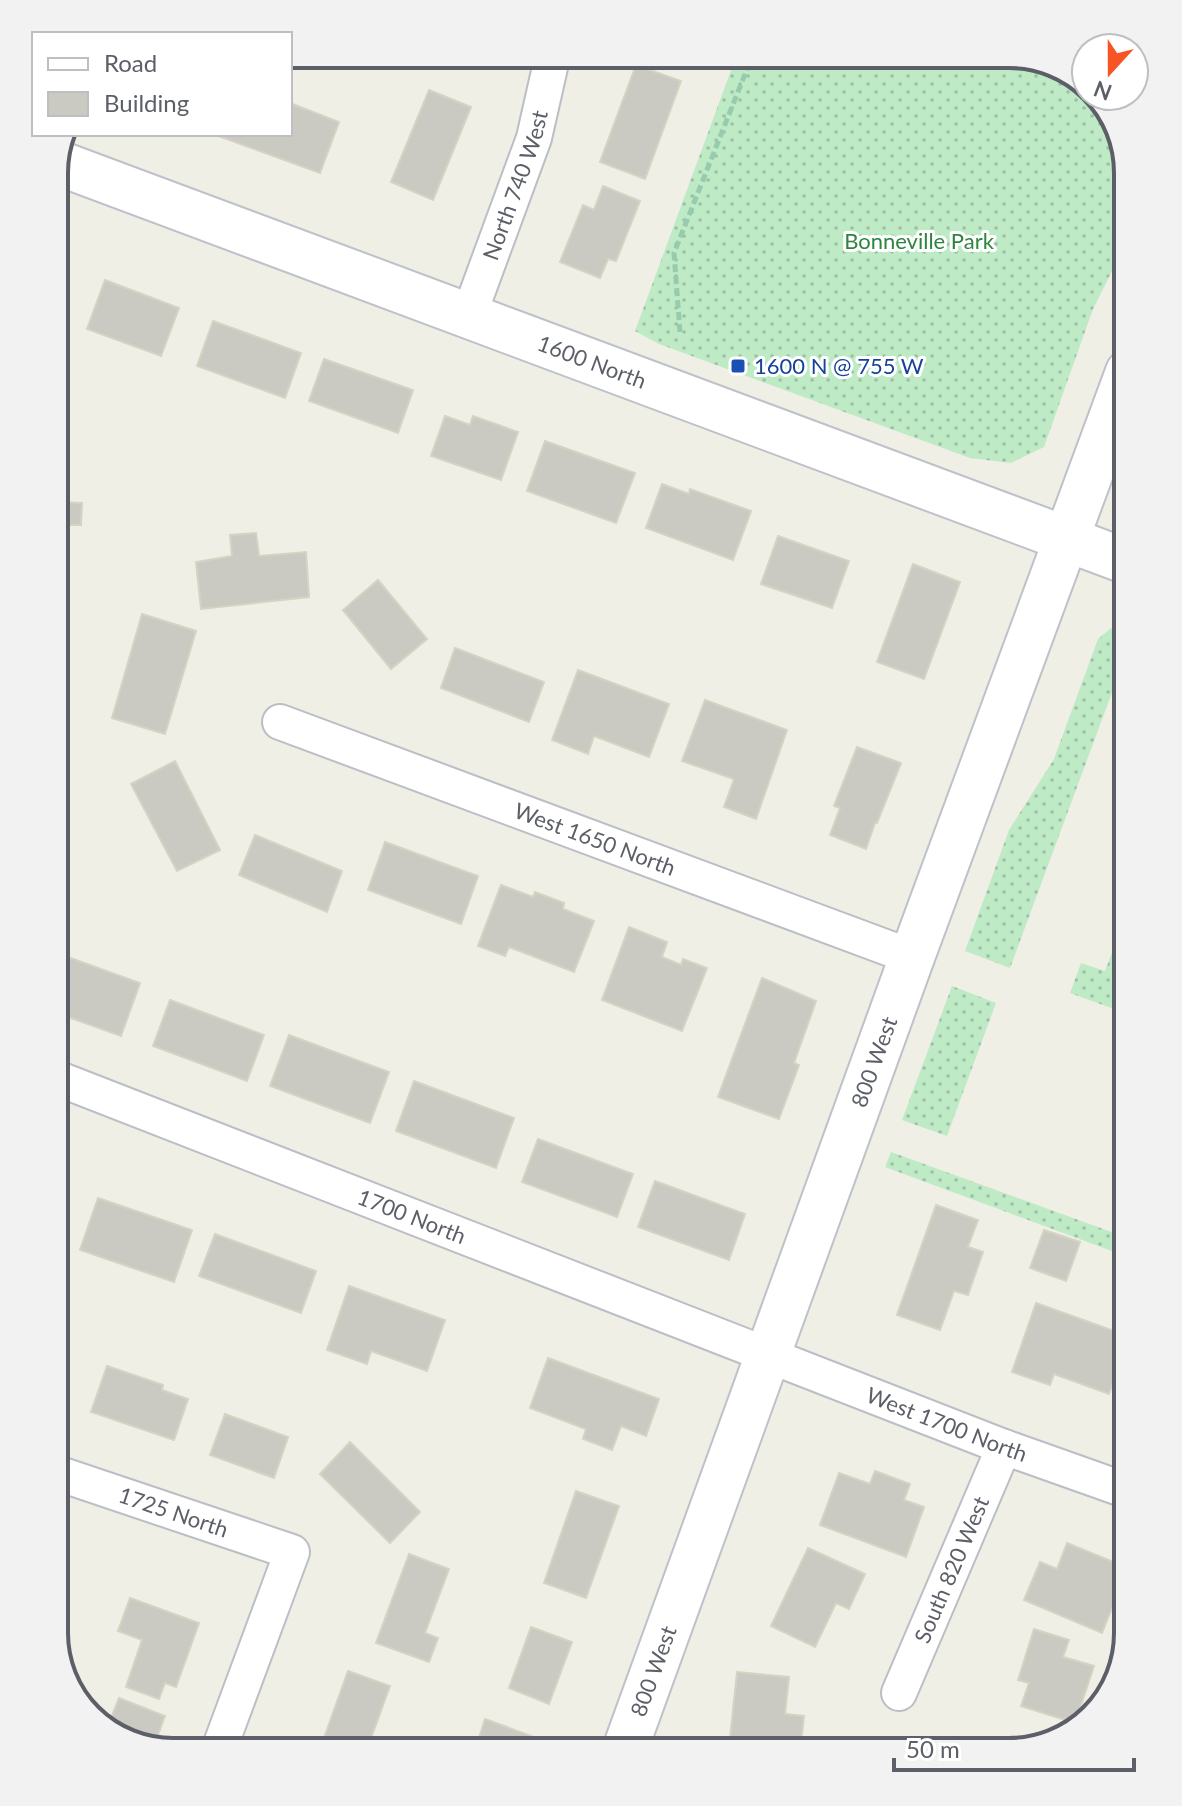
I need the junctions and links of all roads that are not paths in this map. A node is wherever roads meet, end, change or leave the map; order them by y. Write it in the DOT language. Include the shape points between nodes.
graph roads {
  1 [pos="550,68"];
  2 [pos="68,166"];
  3 [pos="469,315"];
  4 [pos="1114,410"];
  5 [pos="1066,539"];
  6 [pos="1114,557"];
  7 [pos="280,722"];
  8 [pos="912,957"];
  9 [pos="68,1082"];
  10 [pos="769,1354"];
  11 [pos="1004,1447"];
  12 [pos="68,1477"];
  13 [pos="1114,1486"];
  14 [pos="899,1693"];
  15 [pos="223,1738"];
  16 [pos="629,1738"];
  1 -- 3 [label="street, North 740 West" via="534,138"];
  2 -- 3 [label="street, 1600 North"];
  3 -- 5 [label="street, 1600 North"];
  4 -- 5 [label="street, 800 West"];
  5 -- 6 [label="street, 1600 North"];
  5 -- 8 [label="street, 800 West"];
  7 -- 8 [label="street, West 1650 North"];
  8 -- 10 [label="street, 800 West"];
  9 -- 10 [label="street, 1700 North"];
  10 -- 11 [label="street, West 1700 North"];
  10 -- 16 [label="street, 800 West"];
  11 -- 13 [label="street, West 1700 North"];
  11 -- 14 [label="street, South 820 West"];
  12 -- 15 [label="street, 1725 North" via="292,1552"];
}
